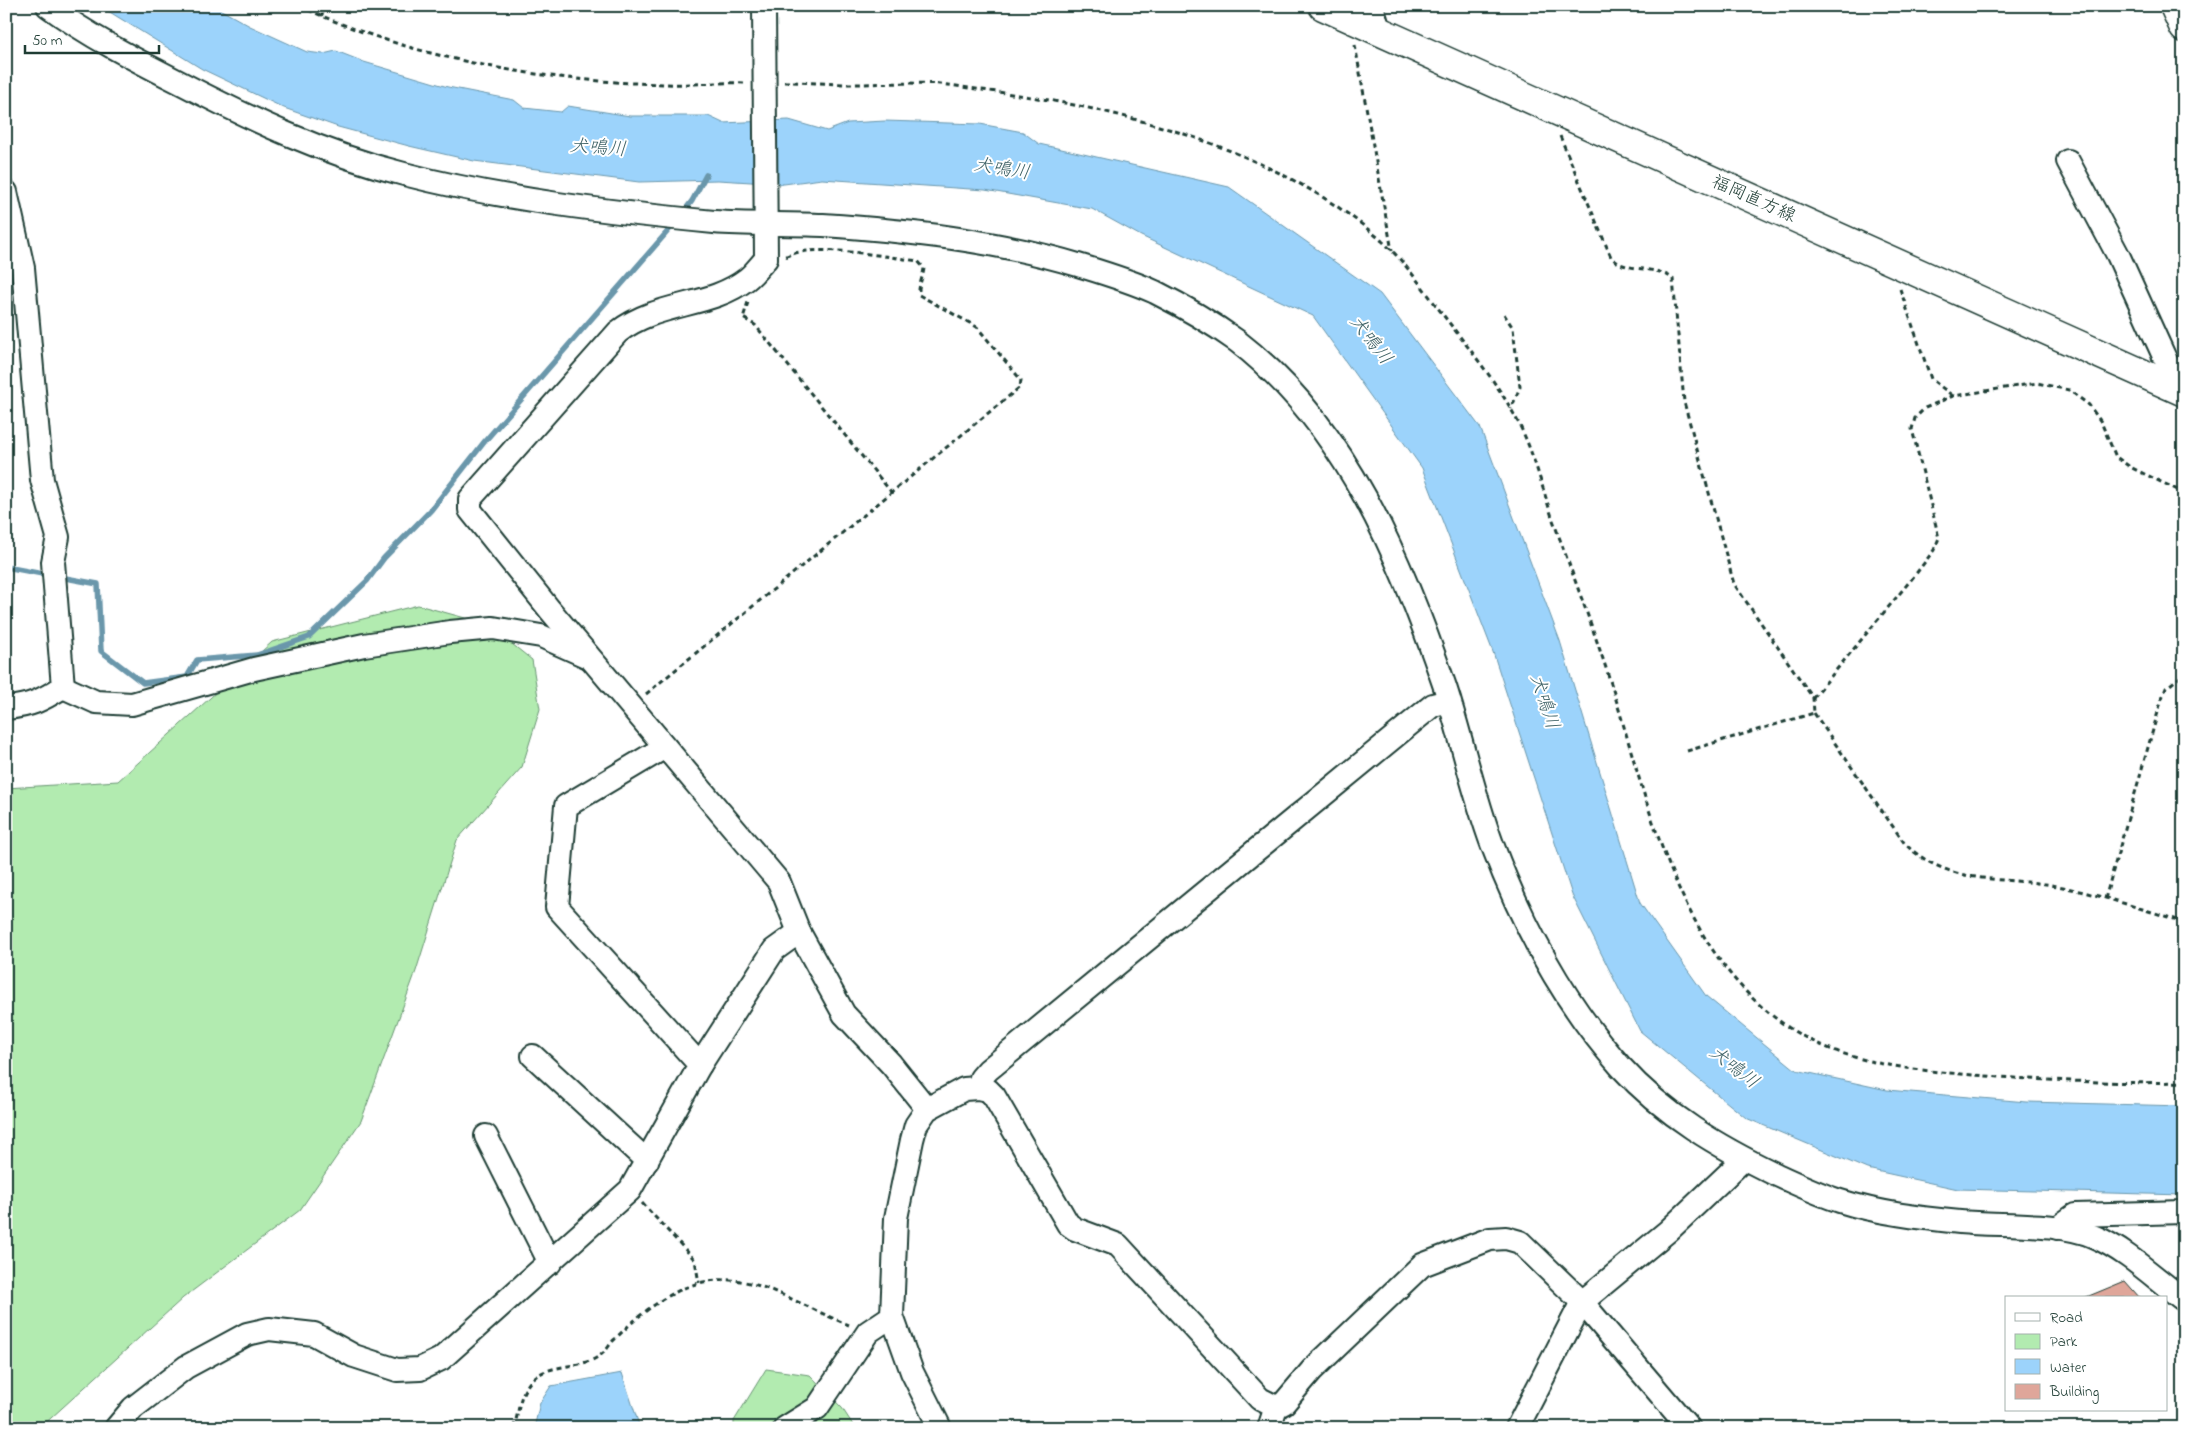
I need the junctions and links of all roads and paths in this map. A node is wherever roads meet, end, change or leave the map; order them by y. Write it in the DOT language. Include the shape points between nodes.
graph roads {
  1 [pos="48,6"];
  2 [pos="300,6"];
  3 [pos="327,6"];
  4 [pos="764,6"];
  5 [pos="1323,6"];
  6 [pos="2174,6"];
  7 [pos="321,16"];
  8 [pos="1369,19"];
  9 [pos="2184,28"];
  10 [pos="766,83"];
  11 [pos="1555,109"];
  12 [pos="2068,161"];
  13 [pos="6,192"];
  14 [pos="766,225"];
  15 [pos="1392,251"];
  16 [pos="778,262"];
  17 [pos="1903,265"];
  18 [pos="749,299"];
  19 [pos="1504,314"];
  20 [pos="2174,388"];
  21 [pos="1953,396"];
  22 [pos="1510,410"];
  23 [pos="2184,492"];
  24 [pos="892,493"];
  25 [pos="594,659"];
  26 [pos="2184,674"];
  27 [pos="63,687"];
  28 [pos="1813,698"];
  29 [pos="1449,701"];
  30 [pos="632,706"];
  31 [pos="6,708"];
  32 [pos="1814,713"];
  33 [pos="665,747"];
  34 [pos="1687,751"];
  35 [pos="2105,899"];
  36 [pos="2184,922"];
  37 [pos="799,932"];
  38 [pos="533,1056"];
  39 [pos="700,1065"];
  40 [pos="2184,1082"];
  41 [pos="978,1088"];
  42 [pos="927,1109"];
  43 [pos="486,1136"];
  44 [pos="1744,1159"];
  45 [pos="647,1161"];
  46 [pos="630,1190"];
  47 [pos="2184,1212"];
  48 [pos="2057,1228"];
  49 [pos="550,1263"];
  50 [pos="698,1283"];
  51 [pos="2184,1300"];
  52 [pos="1582,1302"];
  53 [pos="892,1316"];
  54 [pos="868,1332"];
  55 [pos="1273,1418"];
  56 [pos="116,1428"];
  57 [pos="513,1428"];
  58 [pos="785,1428"];
  59 [pos="940,1428"];
  60 [pos="1517,1428"];
  61 [pos="1689,1428"];
  1 -- 14 [label="street" via="87,34 236,112 319,147 403,174 538,201"];
  2 -- 7 [label="path"];
  3 -- 7 [label="path"];
  4 -- 10 [label="street"];
  5 -- 8 [label="main road, 福岡直方線"];
  6 -- 9 [label="main road"];
  7 -- 10 [label="path" via="395,43 440,55 559,77 665,84"];
  8 -- 11 [label="main road, 福岡直方線"];
  8 -- 15 [label="path" via="1354,38"];
  10 -- 14 [label="street"];
  10 -- 15 [label="path" via="940,84 1042,98 1165,129 1238,155 1319,195"];
  11 -- 17 [label="main road, 福岡直方線"];
  11 -- 28 [label="path" via="1556,127 1611,257 1617,264 1666,273 1673,279 1684,402 1734,584"];
  12 -- 20 [label="street" via="2118,255 2168,365"];
  13 -- 27 [label="street" via="23,268 42,480 58,537 52,562"];
  14 -- 25 [label="street" via="766,259 747,279 705,299 646,315 618,332 470,499 470,510"];
  14 -- 29 [label="street" via="922,233 1049,256 1151,290 1236,340 1291,393 1320,429 1364,497 1410,589"];
  15 -- 22 [label="path" via="1466,344"];
  16 -- 24 [label="path" via="797,253 842,251 918,261 924,268 919,295 977,327 1021,380 1020,387"];
  17 -- 20 [label="main road, 福岡直方線"];
  17 -- 21 [label="path" via="1898,282 1932,378"];
  18 -- 24 [label="path" via="744,318 755,324"];
  19 -- 22 [label="path" via="1513,328 1520,387"];
  21 -- 23 [label="path" via="2037,383 2070,390 2089,405 2101,422 2116,457"];
  21 -- 28 [label="path" via="1925,408 1915,418 1912,429 1938,529 1937,544"];
  22 -- 40 [label="path" via="1518,422 1561,540 1612,686 1659,838 1681,891 1703,933 1735,980 1763,1008 1789,1028 1849,1055 1927,1072 2067,1082"];
  24 -- 30 [label="path"];
  25 -- 27 [label="street" via="541,636 493,628 364,645 254,669 132,704 96,702"];
  25 -- 30 [label="street"];
  26 -- 35 [label="path" via="2166,688 2162,698"];
  27 -- 31 [label="street" via="26,707"];
  28 -- 32 [label="path"];
  29 -- 41 [label="street" via="1433,705 1010,1051 981,1078"];
  29 -- 44 [label="street" via="1491,841 1519,909 1550,968 1603,1045 1644,1090 1701,1135"];
  30 -- 33 [label="street"];
  32 -- 34 [label="path"];
  32 -- 35 [label="path" via="1905,844 1918,856 1947,870 1990,881 2042,882"];
  33 -- 37 [label="street" via="779,882"];
  33 -- 39 [label="street" via="566,806 557,907"];
  35 -- 36 [label="path"];
  37 -- 39 [label="street" via="774,950"];
  37 -- 42 [label="street" via="844,1014"];
  38 -- 45 [label="street"];
  39 -- 45 [label="street"];
  41 -- 42 [label="street" via="964,1089"];
  41 -- 55 [label="street" via="988,1090 994,1096 1068,1224 1075,1230 1118,1244 1260,1399"];
  42 -- 53 [label="street" via="916,1125 896,1218"];
  43 -- 49 [label="street"];
  44 -- 48 [label="street" via="1838,1201 1889,1213 1960,1222"];
  44 -- 52 [label="street" via="1668,1231"];
  45 -- 46 [label="street"];
  46 -- 49 [label="street"];
  46 -- 50 [label="path" via="695,1260"];
  47 -- 48 [label="street" via="2075,1215"];
  48 -- 51 [label="street" via="2079,1231 2111,1245"];
  49 -- 56 [label="street" via="441,1359 420,1368 397,1370 354,1356 314,1334 269,1329 247,1334 186,1367 133,1408"];
  50 -- 54 [label="path" via="730,1278 754,1284"];
  50 -- 57 [label="path" via="674,1291 645,1312 593,1360 548,1371 531,1381 522,1396"];
  52 -- 55 [label="street" via="1520,1242 1506,1238 1490,1239 1422,1266 1312,1370"];
  52 -- 60 [label="street"];
  52 -- 61 [label="street"];
  53 -- 54 [label="street"];
  53 -- 59 [label="street" via="912,1372"];
  54 -- 58 [label="street" via="817,1408"];
}
